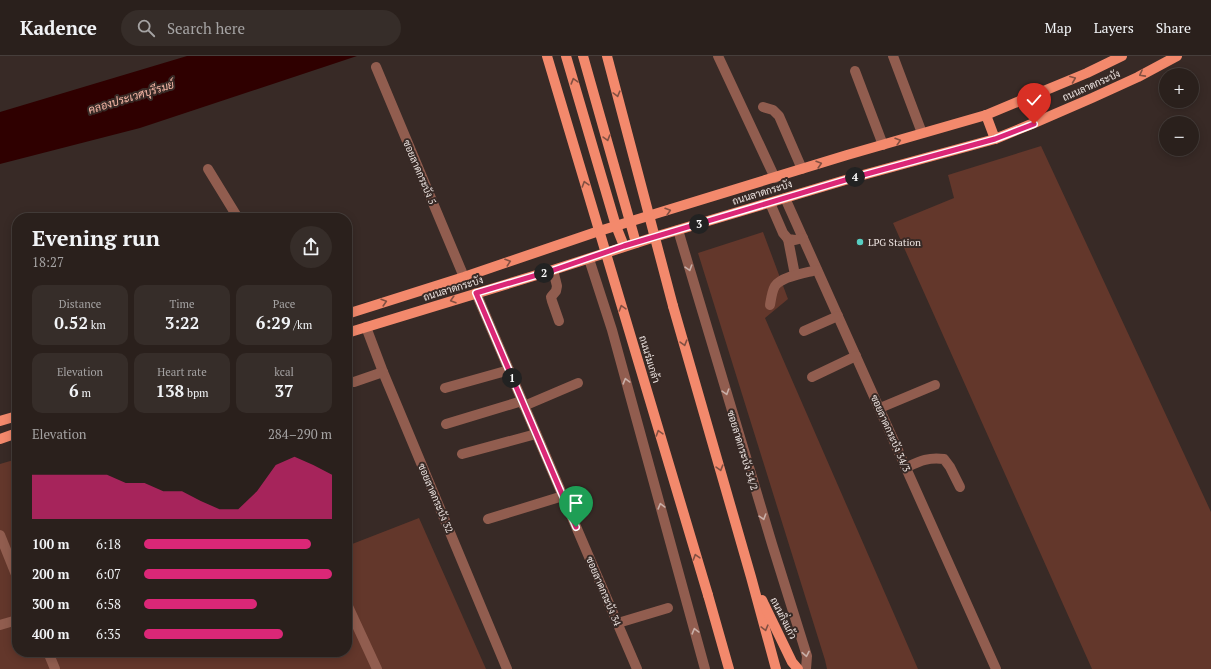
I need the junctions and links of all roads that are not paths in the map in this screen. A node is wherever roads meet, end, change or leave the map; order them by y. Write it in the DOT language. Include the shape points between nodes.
graph roads {
  1 [pos="547,56"];
  2 [pos="566,56"];
  3 [pos="583,56"];
  4 [pos="608,56"];
  5 [pos="718,56"];
  6 [pos="893,56"];
  7 [pos="1122,56"];
  8 [pos="1176,56"];
  9 [pos="376,67"];
  10 [pos="855,70"];
  11 [pos="764,107"];
  12 [pos="986,115"];
  13 [pos="922,133"];
  14 [pos="995,139"];
  15 [pos="883,145"];
  16 [pos="208,169"];
  17 [pos="802,169"];
  18 [pos="774,178"];
  19 [pos="785,198"];
  20 [pos="770,203"];
  21 [pos="235,213"];
  22 [pos="631,222"];
  23 [pos="616,226"];
  24 [pos="678,230"];
  25 [pos="803,238"];
  26 [pos="788,239"];
  27 [pos="636,243"];
  28 [pos="624,246"];
  29 [pos="589,259"];
  30 [pos="554,270"];
  31 [pos="817,270"];
  32 [pos="795,275"];
  33 [pos="464,277"];
  34 [pos="476,293"];
  35 [pos="770,305"];
  36 [pos="352,312"];
  37 [pos="838,316"];
  38 [pos="559,321"];
  39 [pos="366,327"];
  40 [pos="804,330"];
  41 [pos="352,331"];
  42 [pos="856,356"];
  43 [pos="508,370"];
  44 [pos="383,372"];
  45 [pos="812,377"];
  46 [pos="354,382"];
  47 [pos="578,383"];
  48 [pos="935,385"];
  49 [pos="444,388"];
  50 [pos="523,404"];
  51 [pos="880,408"];
  52 [pos="12,417"];
  53 [pos="0,421"];
  54 [pos="446,424"];
  55 [pos="536,434"];
  56 [pos="12,435"];
  57 [pos="0,439"];
  58 [pos="462,454"];
  59 [pos="907,467"];
  60 [pos="960,487"];
  61 [pos="563,496"];
  62 [pos="488,519"];
  63 [pos="0,535"];
  64 [pos="12,564"];
  65 [pos="751,577"];
  66 [pos="668,608"];
  67 [pos="352,615"];
  68 [pos="12,621"];
  69 [pos="618,623"];
  70 [pos="0,625"];
  71 [pos="50,657"];
  72 [pos="55,669"];
  73 [pos="377,669"];
  74 [pos="507,669"];
  75 [pos="637,669"];
  76 [pos="705,669"];
  77 [pos="729,669"];
  78 [pos="776,669"];
  79 [pos="798,669"];
  80 [pos="806,669"];
  81 [pos="996,669"];
  77 -- 1 [label="main road, ถนนร่มเกล้า, one-way, bridge"];
  23 -- 2 [label="main road, one-way"];
  3 -- 22 [label="main road, one-way"];
  4 -- 65 [label="main road, one-way, bridge" via="673,306"];
  5 -- 18 [label="street"];
  6 -- 13 [label="street"];
  12 -- 7 [label="main road, ถนนลาดกระบัง, one-way"];
  8 -- 14 [label="main road, ถนนลาดกระบัง, one-way" via="1138,77"];
  9 -- 33 [label="street, ซอยลาดกระบัง 5"];
  10 -- 15 [label="street"];
  11 -- 17 [label="street" via="773,110 779,116"];
  12 -- 13 [label="main road, ถนนลาดกระบัง"];
  12 -- 14 [label="main road"];
  15 -- 13 [label="main road, ถนนลาดกระบัง, one-way"];
  14 -- 19 [label="main road, ถนนลาดกระบัง"];
  17 -- 15 [label="main road, ถนนลาดกระบัง, one-way"];
  16 -- 21 [label="street"];
  17 -- 18 [label="main road, ถนนลาดกระบัง"];
  22 -- 18 [label="main road, ถนนลาดกระบัง, one-way"];
  19 -- 20 [label="main road, ถนนลาดกระบัง"];
  19 -- 25 [label="street, ซอยลาดกระบัง 34/3"];
  20 -- 24 [label="main road, ถนนลาดกระบัง"];
  20 -- 26 [label="street"];
  22 -- 23 [label="main road, ถนนลาดกระบัง"];
  22 -- 27 [label="main road"];
  23 -- 28 [label="main road"];
  33 -- 23 [label="main road, ถนนลาดกระบัง, one-way"];
  24 -- 27 [label="main road, ถนนลาดกระบัง"];
  24 -- 80 [label="street, ซอยลาดกระบัง 34/2, one-way" via="807,656"];
  25 -- 26 [label="street"];
  25 -- 31 [label="street, ซอยลาดกระบัง 34/3"];
  26 -- 32 [label="street"];
  27 -- 28 [label="main road, ถนนลาดกระบัง"];
  28 -- 29 [label="main road, ถนนลาดกระบัง"];
  29 -- 30 [label="main road, ถนนลาดกระบัง"];
  76 -- 29 [label="street, one-way" via="612,330"];
  30 -- 34 [label="main road, ถนนลาดกระบัง"];
  30 -- 38 [label="street" via="557,286 551,297"];
  31 -- 32 [label="street"];
  31 -- 37 [label="street, ซอยลาดกระบัง 34/3"];
  32 -- 35 [label="street" via="780,281 775,287"];
  36 -- 33 [label="main road, ถนนลาดกระบัง, one-way"];
  34 -- 39 [label="main road, ถนนลาดกระบัง, one-way"];
  34 -- 43 [label="street, ซอยลาดกระบัง 34"];
  37 -- 40 [label="street"];
  37 -- 42 [label="street, ซอยลาดกระบัง 34/3"];
  39 -- 41 [label="main road, ถนนลาดกระบัง"];
  39 -- 44 [label="street, ซอยลาดกระบัง 32"];
  42 -- 45 [label="street"];
  42 -- 51 [label="street, ซอยลาดกระบัง 34/3"];
  43 -- 49 [label="street"];
  43 -- 50 [label="street, ซอยลาดกระบัง 34"];
  44 -- 46 [label="street"];
  44 -- 74 [label="street, ซอยลาดกระบัง 32"];
  47 -- 50 [label="street"];
  48 -- 51 [label="street"];
  50 -- 54 [label="street"];
  50 -- 55 [label="street, ซอยลาดกระบัง 34"];
  51 -- 59 [label="street, ซอยลาดกระบัง 34/3"];
  52 -- 53 [label="main road"];
  55 -- 58 [label="street"];
  55 -- 61 [label="street, ซอยลาดกระบัง 34"];
  56 -- 57 [label="main road"];
  59 -- 60 [label="street" via="924,459 944,459"];
  59 -- 81 [label="street, ซอยลาดกระบัง 34/3"];
  61 -- 62 [label="street"];
  61 -- 69 [label="street, ซอยลาดกระบัง 34"];
  63 -- 64 [label="street"];
  65 -- 78 [label="main road, one-way"];
  65 -- 79 [label="main road, ถนนกิ่งแก้ว" via="792,662"];
  66 -- 69 [label="street"];
  67 -- 73 [label="street"];
  68 -- 70 [label="street"];
  69 -- 75 [label="street, ซอยลาดกระบัง 34"];
  71 -- 72 [label="street"];
}
